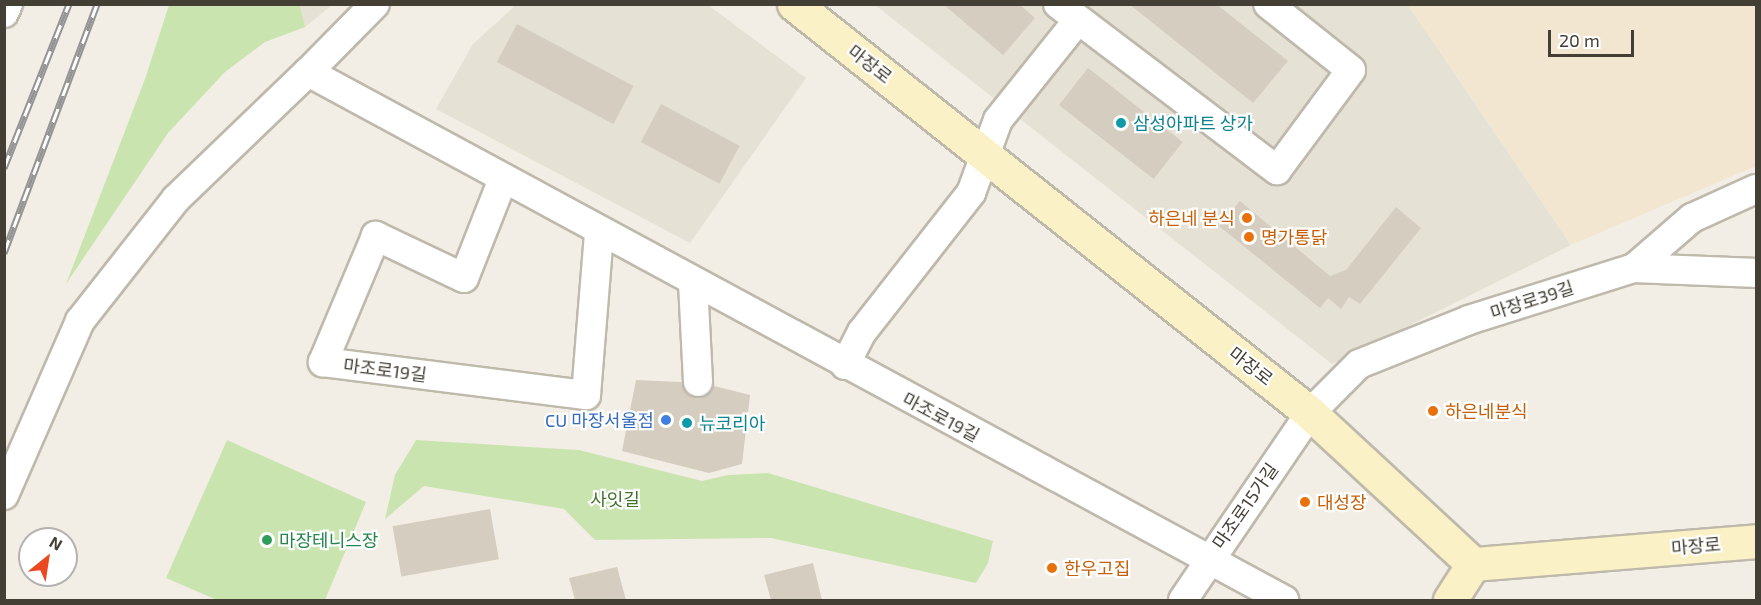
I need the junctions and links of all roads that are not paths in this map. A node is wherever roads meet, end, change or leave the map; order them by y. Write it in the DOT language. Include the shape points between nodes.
graph roads {
  1 [pos="8,4"];
  2 [pos="375,4"];
  3 [pos="794,4"];
  4 [pos="1268,4"];
  5 [pos="1068,12"];
  6 [pos="4,13"];
  7 [pos="308,72"];
  8 [pos="986,155"];
  9 [pos="503,179"];
  10 [pos="1756,189"];
  11 [pos="599,232"];
  12 [pos="1634,268"];
  13 [pos="1756,273"];
  14 [pos="693,283"];
  15 [pos="845,365"];
  16 [pos="698,382"];
  17 [pos="1310,413"];
  18 [pos="4,495"];
  19 [pos="1756,541"];
  20 [pos="1207,561"];
  21 [pos="1473,564"];
  22 [pos="1183,600"];
  23 [pos="1284,600"];
  24 [pos="1450,600"];
  1 -- 6 [label="street"];
  2 -- 7 [label="street"];
  3 -- 8 [label="main road, 마장로"];
  4 -- 5 [label="street" via="1351,70 1277,170"];
  5 -- 8 [label="street" via="998,120"];
  7 -- 9 [label="street, 마조로19길"];
  7 -- 18 [label="street" via="176,199 80,321"];
  8 -- 15 [label="street" via="971,193 862,332"];
  8 -- 17 [label="main road, 마장로"];
  9 -- 11 [label="street, 마조로19길"];
  9 -- 11 [label="street, 마조로19길" via="464,278 376,236 323,362 586,395"];
  10 -- 12 [label="street, 마장로39길" via="1692,218"];
  11 -- 14 [label="street, 마조로19길"];
  12 -- 13 [label="street"];
  12 -- 17 [label="street, 마장로39길" via="1469,320 1359,364"];
  14 -- 15 [label="street, 마조로19길"];
  14 -- 16 [label="street"];
  15 -- 20 [label="street, 마조로19길"];
  17 -- 20 [label="street, 마조로15가길"];
  17 -- 21 [label="main road, 마장로"];
  19 -- 21 [label="main road, 마장로"];
  20 -- 22 [label="street, 마조로15가길"];
  20 -- 23 [label="street, 마조로19길"];
  21 -- 24 [label="main road"];
}
